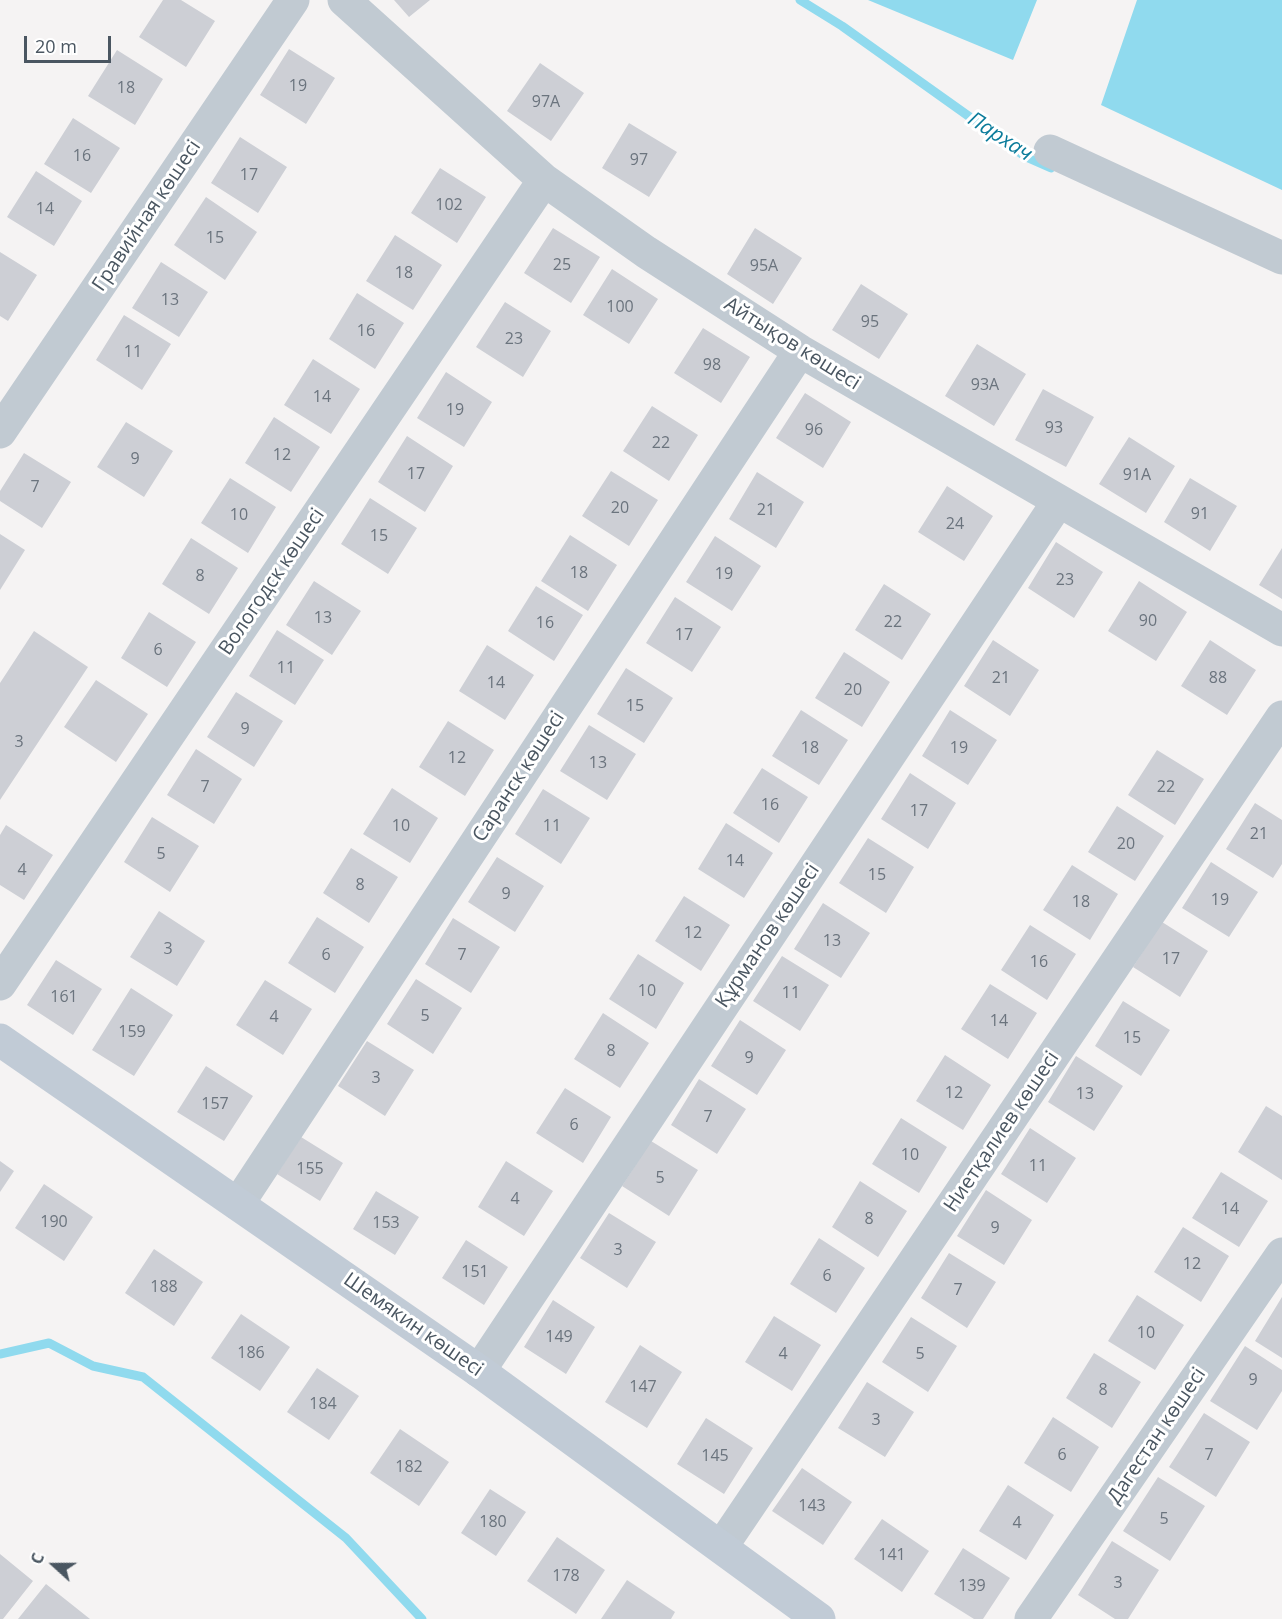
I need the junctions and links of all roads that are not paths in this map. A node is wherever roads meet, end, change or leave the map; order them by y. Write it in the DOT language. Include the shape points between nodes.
graph roads {
  1 [pos="293,0"];
  2 [pos="344,0"];
  3 [pos="1050,151"];
  4 [pos="544,180"];
  5 [pos="1282,258"];
  6 [pos="800,351"];
  7 [pos="0,432"];
  8 [pos="1058,502"];
  9 [pos="1282,630"];
  10 [pos="1282,717"];
  11 [pos="0,984"];
  12 [pos="0,1040"];
  13 [pos="238,1204"];
  14 [pos="1282,1254"];
  15 [pos="479,1371"];
  16 [pos="722,1546"];
  17 [pos="819,1619"];
  18 [pos="1031,1619"];
  1 -- 7 [label="street, Гравийная көшесі"];
  2 -- 4 [label="street, Айтықов көшесі"];
  3 -- 5 [label="street"];
  4 -- 6 [label="street, Айтықов көшесі" via="646,252"];
  4 -- 11 [label="street, Вологодск көшесі"];
  6 -- 8 [label="street, Айтықов көшесі"];
  6 -- 13 [label="street, Саранск көшесі"];
  8 -- 9 [label="street, Айтықов көшесі"];
  8 -- 15 [label="street, Құрманов көшесі"];
  10 -- 16 [label="street, Ниетқалиев көшесі"];
  12 -- 13 [label="main road, Шемякин көшесі"];
  13 -- 15 [label="main road, Шемякин көшесі"];
  14 -- 18 [label="street, Дагестан көшесі"];
  15 -- 16 [label="main road, Шемякин көшесі"];
  16 -- 17 [label="main road, Шемякин көшесі"];
}
